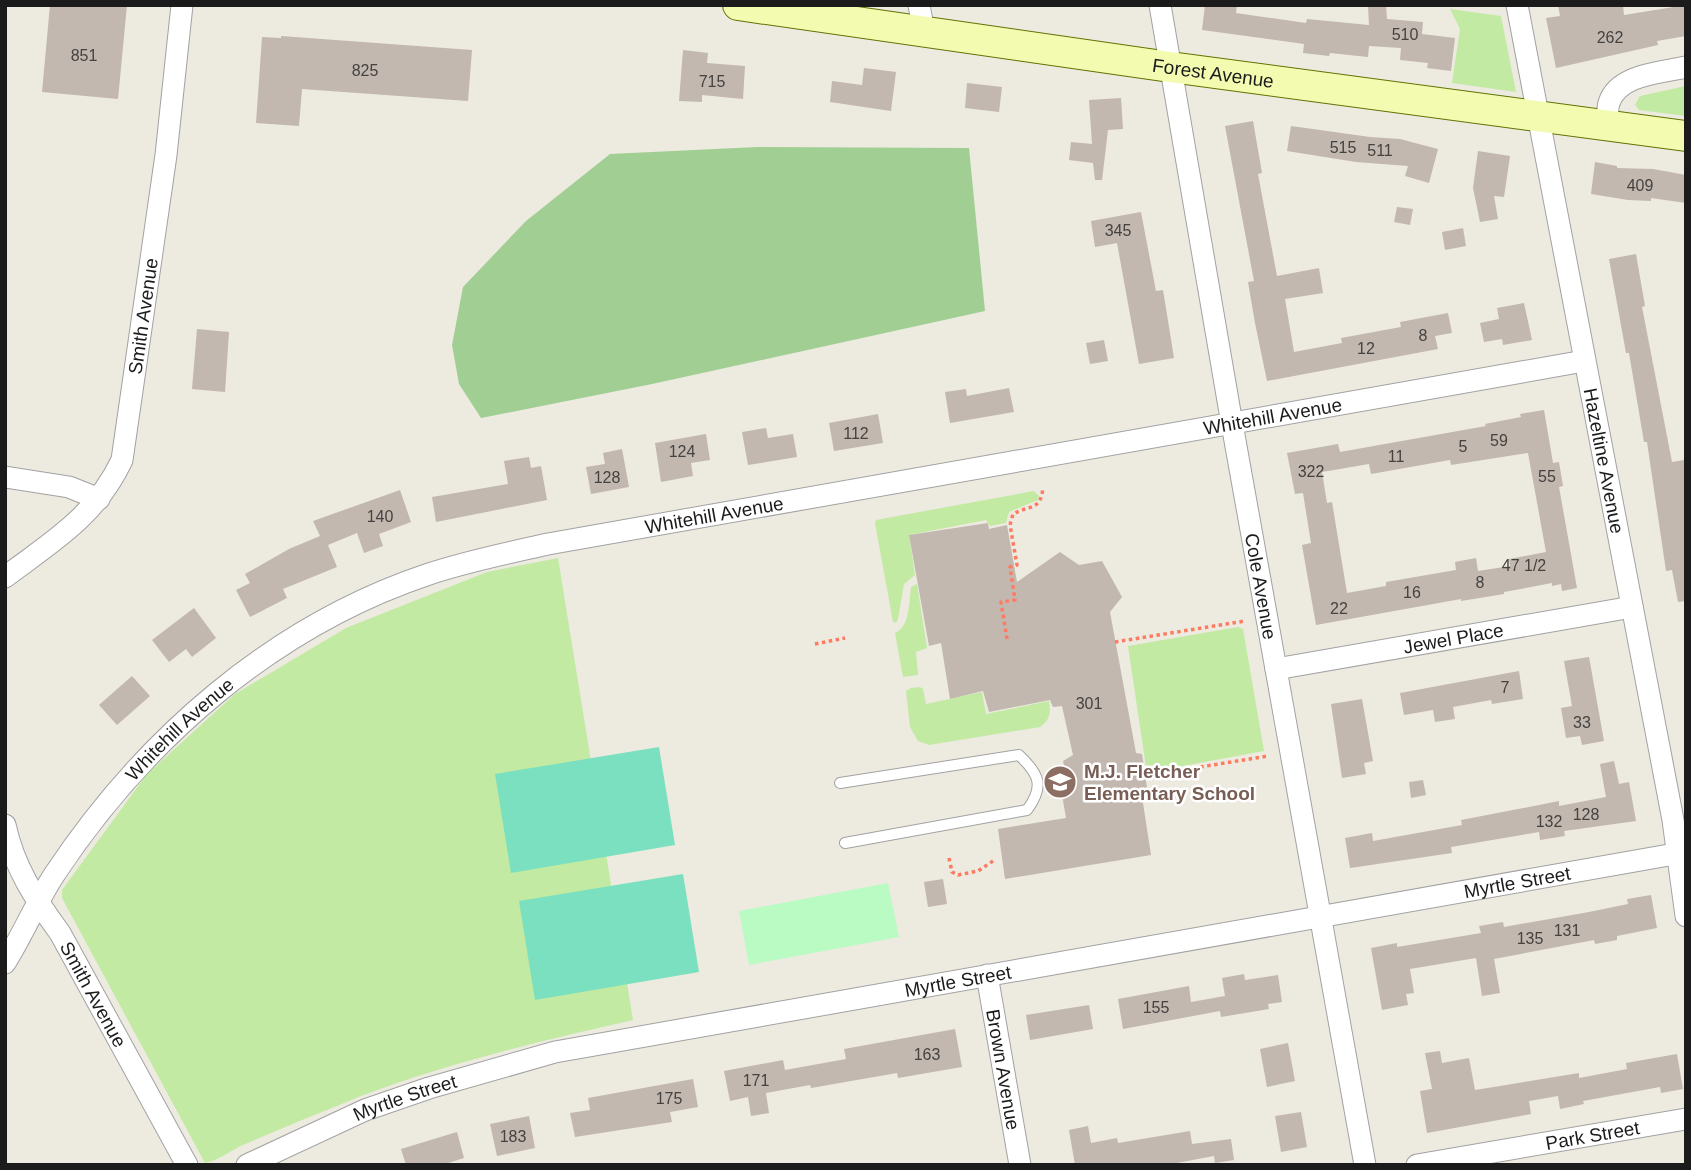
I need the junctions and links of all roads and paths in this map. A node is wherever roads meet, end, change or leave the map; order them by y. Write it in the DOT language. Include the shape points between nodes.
graph roads {
  1 [pos="182,5"];
  2 [pos="738,5"];
  3 [pos="1160,5"];
  4 [pos="1517,5"];
  5 [pos="922,19"];
  6 [pos="1170,67"];
  7 [pos="1686,67"];
  8 [pos="1538,115"];
  9 [pos="1607,125"];
  10 [pos="1686,136"];
  11 [pos="1584,361"];
  12 [pos="1232,424"];
  13 [pos="5,477"];
  14 [pos="1043,488"];
  15 [pos="99,499"];
  16 [pos="5,577"];
  17 [pos="1632,607"];
  18 [pos="1245,621"];
  19 [pos="845,639"];
  20 [pos="1007,639"];
  21 [pos="1115,642"];
  22 [pos="815,644"];
  23 [pos="1276,669"];
  24 [pos="1268,755"];
  25 [pos="1145,776"];
  26 [pos="840,783"];
  27 [pos="5,825"];
  28 [pos="845,843"];
  29 [pos="1682,853"];
  30 [pos="949,858"];
  31 [pos="993,861"];
  32 [pos="37,902"];
  33 [pos="1320,916"];
  34 [pos="1686,916"];
  35 [pos="5,963"];
  36 [pos="987,975"];
  37 [pos="1686,1119"];
  38 [pos="187,1165"];
  39 [pos="247,1165"];
  40 [pos="1020,1165"];
  41 [pos="1365,1165"];
  42 [pos="1417,1165"];
  1 -- 15 [label="street, Smith Avenue" via="166,155 122,460"];
  2 -- 5 [label="main road, Forest Avenue"];
  3 -- 6 [label="street, Cole Avenue"];
  4 -- 8 [label="street, Hazeltine Avenue"];
  5 -- 6 [label="main road, Forest Avenue"];
  6 -- 8 [label="main road, Forest Avenue"];
  6 -- 12 [label="street, Cole Avenue"];
  7 -- 9 [label="street" via="1637,78 1618,89 1609,102"];
  8 -- 9 [label="main road, Forest Avenue"];
  8 -- 11 [label="street, Hazeltine Avenue"];
  9 -- 10 [label="main road, Forest Avenue"];
  11 -- 12 [label="street, Whitehill Avenue"];
  11 -- 17 [label="street, Hazeltine Avenue"];
  12 -- 23 [label="street, Cole Avenue"];
  12 -- 32 [label="street, Whitehill Avenue" via="548,544 463,564 394,588 303,633 193,711 124,781"];
  13 -- 15 [label="street" via="69,487"];
  14 -- 20 [label="path" via="1038,505 1013,514 1010,525 1017,565 1010,567 1015,600 1001,602"];
  15 -- 16 [label="street, Smith Avenue" via="80,521"];
  17 -- 23 [label="street, Jewel Place"];
  17 -- 29 [label="street, Hazeltine Avenue"];
  18 -- 21 [label="path"];
  19 -- 22 [label="path"];
  23 -- 33 [label="street, Cole Avenue"];
  24 -- 25 [label="path"];
  26 -- 28 [label="lane" via="1020,755 1038,782 1037,797 1027,810"];
  27 -- 32 [label="street, Smith Avenue" via="19,871"];
  29 -- 33 [label="street, Myrtle Street"];
  29 -- 34 [label="street, Hazeltine Avenue"];
  30 -- 31 [label="path" via="952,872 958,876"];
  32 -- 35 [label="street, Whitehill Avenue"];
  32 -- 38 [label="street, Smith Avenue" via="60,933"];
  33 -- 36 [label="street, Myrtle Street"];
  33 -- 41 [label="street, Cole Avenue"];
  36 -- 39 [label="street, Myrtle Street" via="544,1055 365,1110"];
  36 -- 40 [label="street, Brown Avenue"];
  37 -- 42 [label="street, Park Street"];
}
